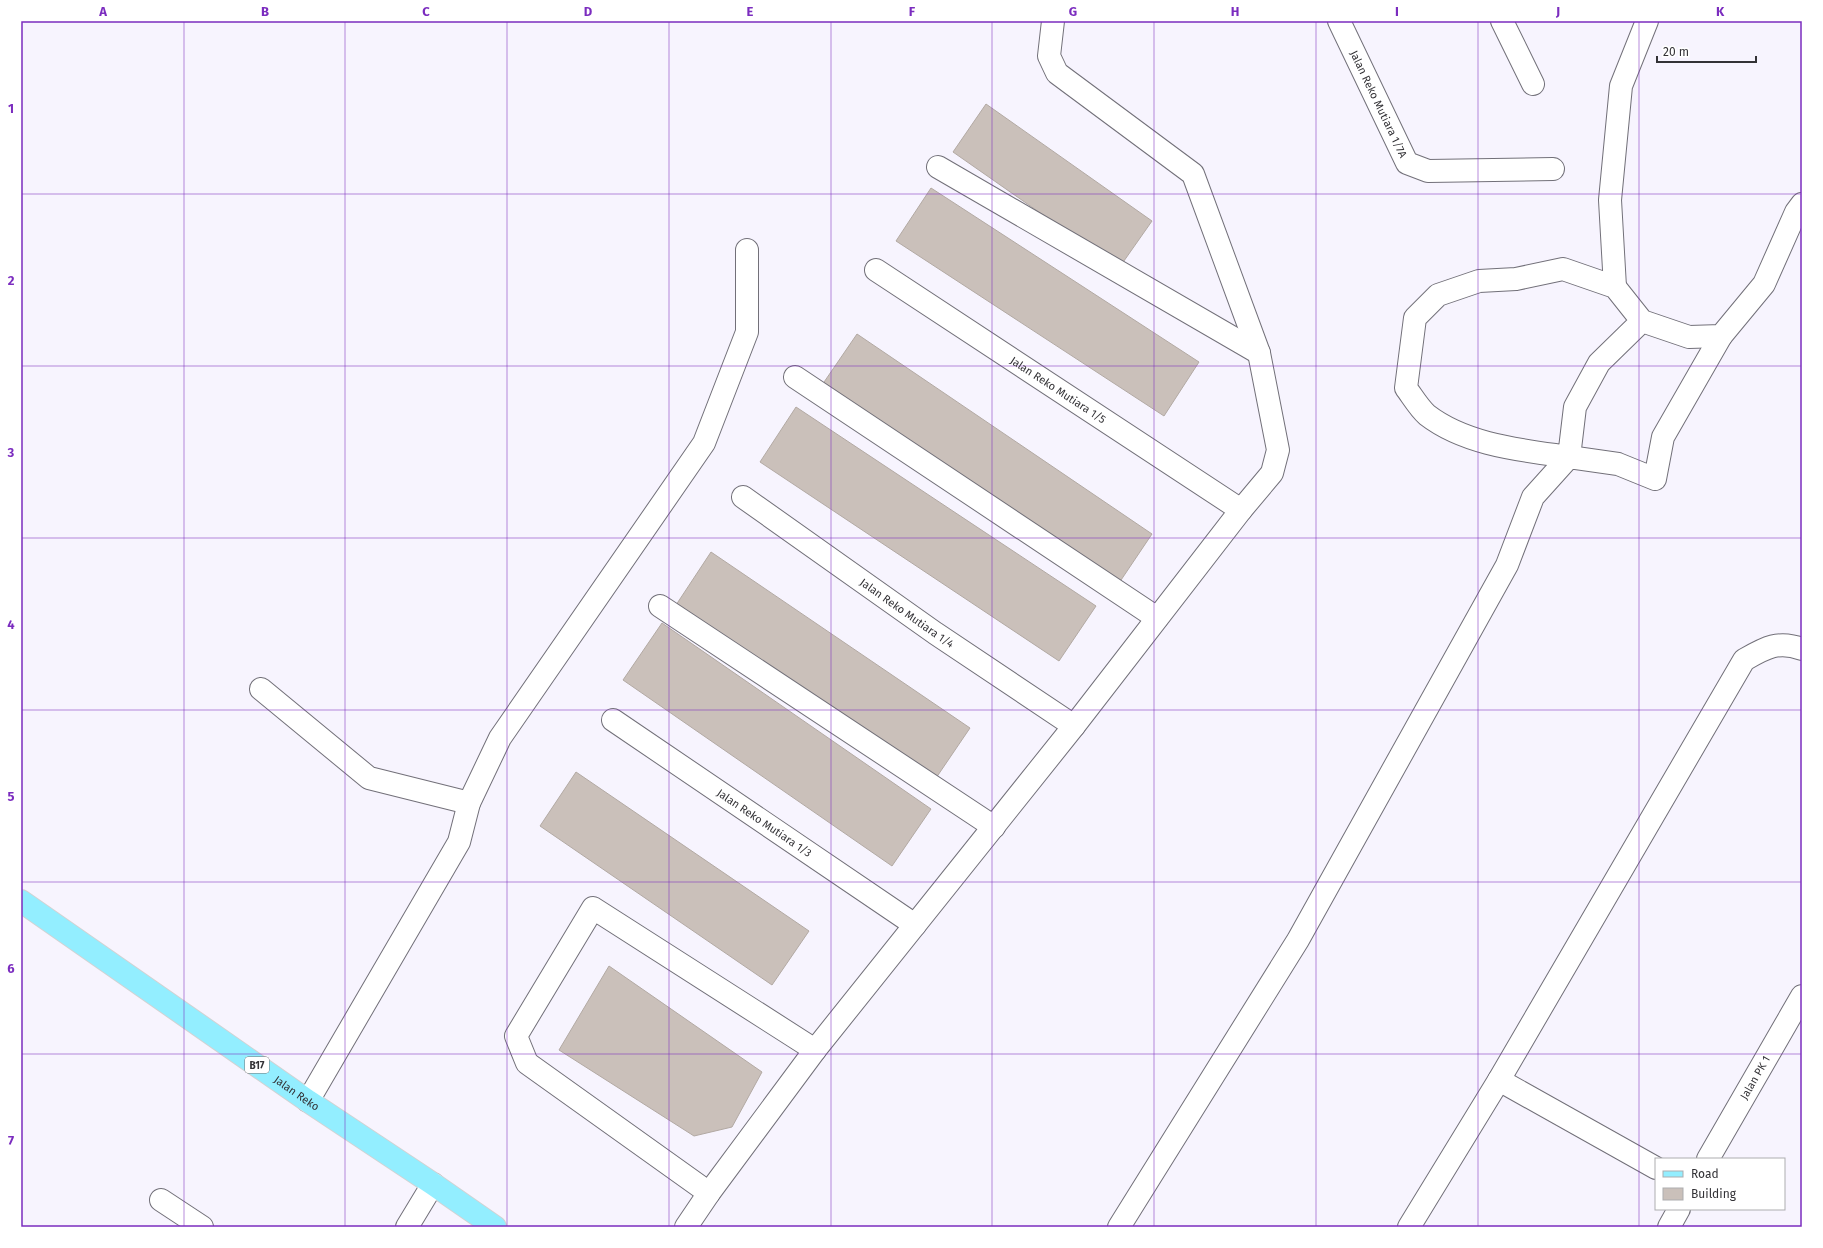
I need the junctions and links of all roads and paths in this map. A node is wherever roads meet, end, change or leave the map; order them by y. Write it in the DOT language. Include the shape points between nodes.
graph roads {
  1 [pos="1053,21"];
  2 [pos="1338,21"];
  3 [pos="1502,21"];
  4 [pos="1647,21"];
  5 [pos="1533,84"];
  6 [pos="938,167"];
  7 [pos="1553,169"];
  8 [pos="1802,204"];
  9 [pos="747,250"];
  10 [pos="876,270"];
  11 [pos="1615,287"];
  12 [pos="1642,321"];
  13 [pos="1721,336"];
  14 [pos="1259,353"];
  15 [pos="795,377"];
  16 [pos="1569,457"];
  17 [pos="743,497"];
  18 [pos="1241,510"];
  19 [pos="660,606"];
  20 [pos="1157,618"];
  21 [pos="1802,649"];
  22 [pos="261,689"];
  23 [pos="613,720"];
  24 [pos="1074,726"];
  25 [pos="469,803"];
  26 [pos="994,827"];
  27 [pos="21,901"];
  28 [pos="915,925"];
  29 [pos="1802,996"];
  30 [pos="815,1050"];
  31 [pos="1499,1080"];
  32 [pos="308,1101"];
  33 [pos="1709,1158"];
  34 [pos="1655,1167"];
  35 [pos="433,1184"];
  36 [pos="709,1193"];
  37 [pos="161,1200"];
  38 [pos="202,1227"];
  39 [pos="408,1227"];
  40 [pos="495,1227"];
  41 [pos="686,1227"];
  42 [pos="1119,1227"];
  43 [pos="1409,1227"];
  1 -- 14 [label="street" via="1049,56 1057,73 1193,174"];
  2 -- 7 [label="street, Jalan Reko Mutiara 1/7A" via="1407,163 1428,170"];
  3 -- 5 [label="street"];
  4 -- 11 [label="street" via="1621,86 1610,200"];
  6 -- 14 [label="street"];
  8 -- 13 [label="street" via="1764,284"];
  9 -- 25 [label="street" via="746,332 704,443 500,738"];
  10 -- 18 [label="street, Jalan Reko Mutiara 1/5"];
  11 -- 12 [label="street"];
  11 -- 16 [label="street" via="1563,269 1516,279 1479,281 1438,294 1415,318 1406,388 1426,414 1462,435 1519,450"];
  12 -- 13 [label="street" via="1689,337"];
  12 -- 16 [label="street" via="1599,363 1575,407"];
  13 -- 16 [label="street" via="1663,437 1655,479 1618,464"];
  14 -- 18 [label="street" via="1278,450 1272,473"];
  15 -- 20 [label="street"];
  16 -- 42 [label="street" via="1533,496 1507,565 1298,940"];
  17 -- 24 [label="street, Jalan Reko Mutiara 1/4" via="935,633"];
  18 -- 20 [label="street"];
  19 -- 26 [label="street"];
  20 -- 24 [label="street"];
  21 -- 31 [label="street" via="1793,646 1769,646 1744,660"];
  22 -- 25 [label="street" via="369,778"];
  23 -- 28 [label="street, Jalan Reko Mutiara 1/3"];
  24 -- 26 [label="street"];
  25 -- 32 [label="street" via="459,842"];
  26 -- 28 [label="street"];
  27 -- 32 [label="main road, Jalan Reko / B17"];
  28 -- 30 [label="street"];
  29 -- 33 [label="street, Jalan PK 1"];
  30 -- 36 [label="street"];
  30 -- 36 [label="street" via="593,908 516,1036 527,1063"];
  31 -- 34 [label="street"];
  31 -- 43 [label="street"];
  32 -- 35 [label="main road, Jalan Reko / B17"];
  35 -- 39 [label="street"];
  35 -- 40 [label="main road, Jalan Reko / B17"];
  36 -- 41 [label="street"];
  37 -- 38 [label="street"];
}
